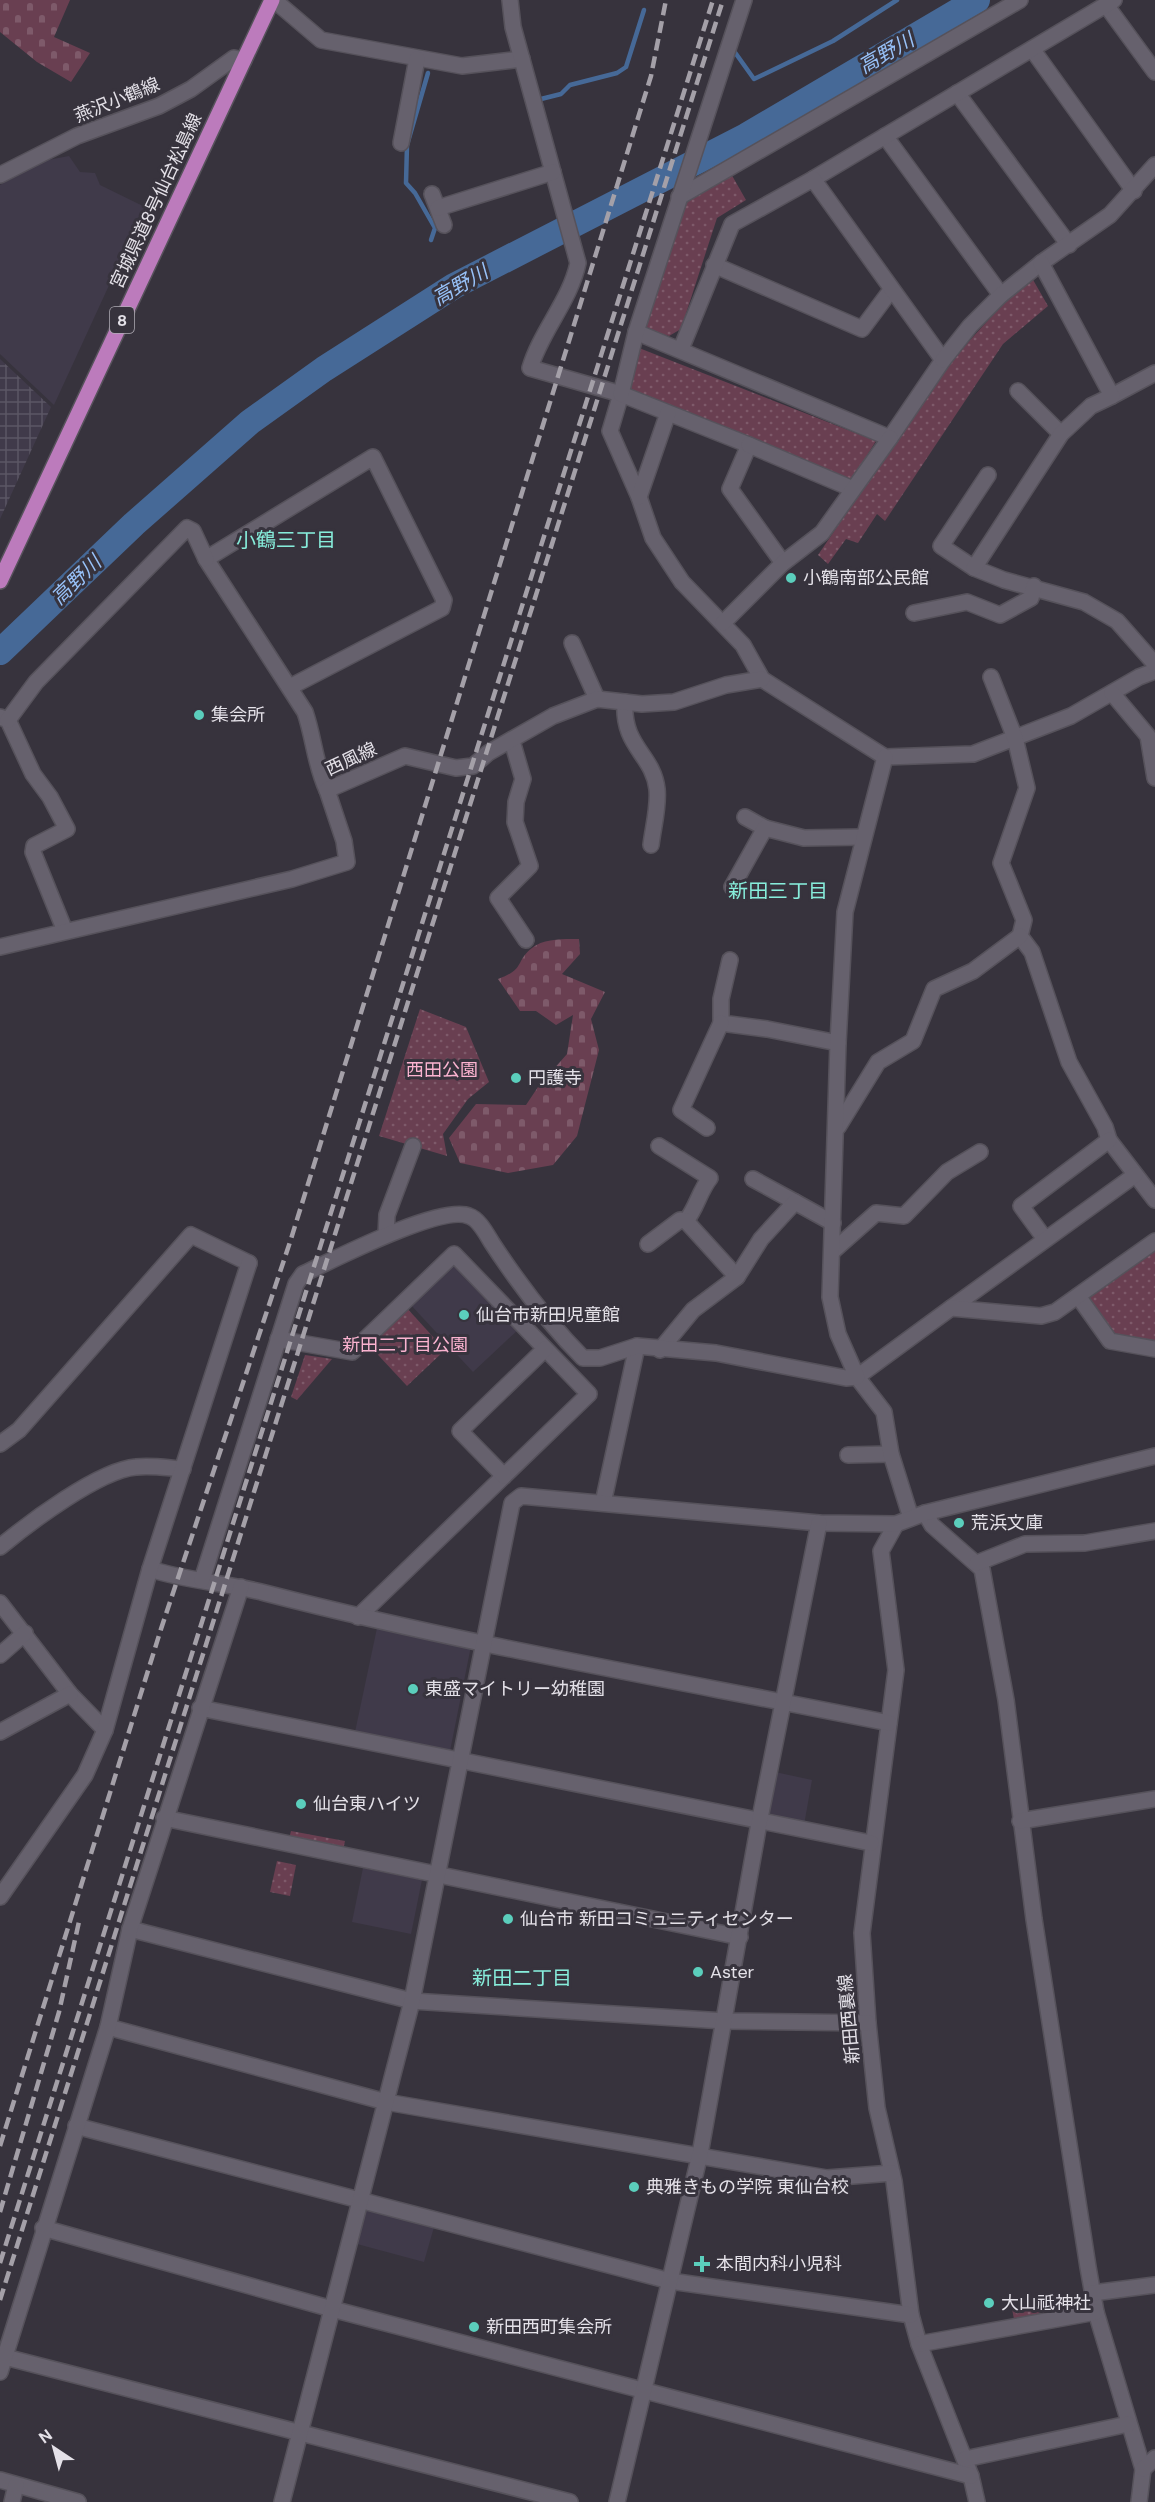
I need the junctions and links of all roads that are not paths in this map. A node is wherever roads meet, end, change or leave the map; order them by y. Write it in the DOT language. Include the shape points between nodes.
graph roads {
  1 [pos="273,0"];
  2 [pos="510,0"];
  3 [pos="744,0"];
  4 [pos="1020,0"];
  5 [pos="1110,2"];
  6 [pos="1032,49"];
  7 [pos="417,59"];
  8 [pos="522,59"];
  9 [pos="244,60"];
  10 [pos="1155,72"];
  11 [pos="957,93"];
  12 [pos="885,136"];
  13 [pos="401,143"];
  14 [pos="1155,165"];
  15 [pos="553,172"];
  16 [pos="0,175"];
  17 [pos="813,179"];
  18 [pos="1134,191"];
  19 [pos="681,192"];
  20 [pos="444,225"];
  21 [pos="1069,245"];
  22 [pos="1041,263"];
  23 [pos="714,265"];
  24 [pos="891,290"];
  25 [pos="1001,295"];
  26 [pos="636,332"];
  27 [pos="681,349"];
  28 [pos="943,360"];
  29 [pos="1155,373"];
  30 [pos="1018,391"];
  31 [pos="621,394"];
  32 [pos="1112,396"];
  33 [pos="668,413"];
  34 [pos="1061,434"];
  35 [pos="890,438"];
  36 [pos="749,445"];
  37 [pos="988,476"];
  38 [pos="853,489"];
  39 [pos="639,497"];
  40 [pos="206,559"];
  41 [pos="783,563"];
  42 [pos="974,568"];
  43 [pos="0,581"];
  44 [pos="1034,586"];
  45 [pos="914,613"];
  46 [pos="723,623"];
  47 [pos="572,643"];
  48 [pos="1155,663"];
  49 [pos="1155,671"];
  50 [pos="991,677"];
  51 [pos="762,679"];
  52 [pos="290,687"];
  53 [pos="1112,693"];
  54 [pos="597,699"];
  55 [pos="625,702"];
  56 [pos="4,718"];
  57 [pos="1015,738"];
  58 [pos="512,741"];
  59 [pos="885,757"];
  60 [pos="1155,778"];
  61 [pos="327,790"];
  62 [pos="745,817"];
  63 [pos="765,828"];
  64 [pos="864,837"];
  65 [pos="651,845"];
  66 [pos="732,887"];
  67 [pos="65,931"];
  68 [pos="1020,936"];
  69 [pos="526,940"];
  70 [pos="0,947"];
  71 [pos="730,960"];
  72 [pos="721,1023"];
  73 [pos="838,1043"];
  74 [pos="707,1128"];
  75 [pos="837,1129"];
  76 [pos="1109,1140"];
  77 [pos="413,1146"];
  78 [pos="659,1146"];
  79 [pos="980,1152"];
  80 [pos="1135,1175"];
  81 [pos="753,1179"];
  82 [pos="1155,1200"];
  83 [pos="795,1202"];
  84 [pos="686,1221"];
  85 [pos="832,1223"];
  86 [pos="386,1235"];
  87 [pos="1045,1239"];
  88 [pos="1155,1241"];
  89 [pos="648,1244"];
  90 [pos="833,1251"];
  91 [pos="737,1277"];
  92 [pos="1078,1296"];
  93 [pos="951,1308"];
  94 [pos="278,1339"];
  95 [pos="637,1346"];
  96 [pos="545,1349"];
  97 [pos="1155,1349"];
  98 [pos="660,1350"];
  99 [pos="857,1377"];
  100 [pos="0,1444"];
  101 [pos="891,1454"];
  102 [pos="848,1455"];
  103 [pos="1155,1456"];
  104 [pos="183,1469"];
  105 [pos="504,1476"];
  106 [pos="603,1503"];
  107 [pos="918,1516"];
  108 [pos="819,1523"];
  109 [pos="896,1524"];
  110 [pos="1155,1530"];
  111 [pos="0,1547"];
  112 [pos="976,1563"];
  113 [pos="150,1569"];
  114 [pos="202,1580"];
  115 [pos="241,1587"];
  116 [pos="0,1603"];
  117 [pos="358,1617"];
  118 [pos="25,1633"];
  119 [pos="485,1644"];
  120 [pos="0,1655"];
  121 [pos="70,1694"];
  122 [pos="783,1702"];
  123 [pos="200,1708"];
  124 [pos="889,1723"];
  125 [pos="105,1730"];
  126 [pos="0,1732"];
  127 [pos="461,1762"];
  128 [pos="1155,1799"];
  129 [pos="164,1818"];
  130 [pos="1020,1821"];
  131 [pos="759,1823"];
  132 [pos="872,1844"];
  133 [pos="438,1877"];
  134 [pos="1,1894"];
  135 [pos="130,1929"];
  136 [pos="740,1937"];
  137 [pos="412,2001"];
  138 [pos="724,2021"];
  139 [pos="868,2023"];
  140 [pos="108,2027"];
  141 [pos="386,2102"];
  142 [pos="76,2126"];
  143 [pos="700,2154"];
  144 [pos="892,2173"];
  145 [pos="360,2202"];
  146 [pos="43,2228"];
  147 [pos="670,2281"];
  148 [pos="1155,2285"];
  149 [pos="1093,2293"];
  150 [pos="332,2309"];
  151 [pos="1096,2312"];
  152 [pos="911,2315"];
  153 [pos="919,2344"];
  154 [pos="2,2365"];
  155 [pos="644,2388"];
  156 [pos="1128,2424"];
  157 [pos="300,2432"];
  158 [pos="1155,2458"];
  159 [pos="965,2459"];
  160 [pos="1143,2469"];
  161 [pos="971,2476"];
  162 [pos="0,2480"];
  163 [pos="16,2485"];
  164 [pos="12,2502"];
  165 [pos="78,2502"];
  166 [pos="282,2502"];
  167 [pos="570,2502"];
  168 [pos="617,2502"];
  169 [pos="977,2502"];
  170 [pos="1139,2502"];
  1 -- 7 [label="street" via="321,40"];
  1 -- 9 [label="main road, 宮城県道8号仙台松島線 / 8"];
  2 -- 8 [label="street"];
  3 -- 19 [label="street"];
  4 -- 19 [label="street"];
  5 -- 6 [label="street"];
  5 -- 10 [label="street"];
  6 -- 11 [label="street"];
  6 -- 18 [label="street"];
  7 -- 8 [label="street" via="462,66"];
  7 -- 13 [label="street"];
  8 -- 15 [label="street"];
  9 -- 16 [label="street, 燕沢小鶴線" via="234,58 159,106 77,136"];
  9 -- 43 [label="main road, 宮城県道8号仙台松島線 / 8"];
  11 -- 12 [label="street"];
  11 -- 21 [label="street"];
  12 -- 17 [label="street"];
  12 -- 25 [label="street"];
  14 -- 18 [label="street"];
  15 -- 20 [label="street" via="435,201"];
  15 -- 31 [label="street" via="578,263 575,277 536,349 530,368"];
  17 -- 23 [label="street" via="732,224"];
  17 -- 24 [label="street"];
  18 -- 21 [label="street" via="1110,215"];
  19 -- 26 [label="street"];
  21 -- 22 [label="street"];
  22 -- 25 [label="street"];
  22 -- 32 [label="street"];
  23 -- 24 [label="street" via="862,329"];
  23 -- 27 [label="street"];
  24 -- 28 [label="street"];
  25 -- 28 [label="street"];
  26 -- 27 [label="street"];
  26 -- 31 [label="street"];
  27 -- 35 [label="street"];
  28 -- 35 [label="street"];
  29 -- 32 [label="street"];
  30 -- 34 [label="street"];
  31 -- 33 [label="street"];
  31 -- 39 [label="street" via="610,431"];
  32 -- 34 [label="street" via="1091,406"];
  33 -- 36 [label="street"];
  33 -- 39 [label="street"];
  34 -- 42 [label="street"];
  35 -- 38 [label="street"];
  36 -- 38 [label="street"];
  36 -- 41 [label="street" via="730,489"];
  37 -- 42 [label="street" via="941,546"];
  38 -- 41 [label="street" via="822,533"];
  39 -- 46 [label="street" via="653,538 682,582"];
  40 -- 52 [label="street"];
  40 -- 52 [label="street" via="373,457 444,600 442,608"];
  40 -- 56 [label="street" via="193,531 187,528"];
  41 -- 46 [label="street"];
  42 -- 44 [label="street"];
  44 -- 45 [label="street" via="1030,598 1000,615 967,602"];
  44 -- 48 [label="street" via="1084,602 1117,621"];
  46 -- 51 [label="street" via="743,645"];
  47 -- 54 [label="street"];
  49 -- 53 [label="street"];
  50 -- 57 [label="street"];
  51 -- 55 [label="street, 西風線" via="726,685 674,702"];
  51 -- 59 [label="street"];
  52 -- 61 [label="street" via="314,737 315,757"];
  53 -- 57 [label="street" via="1071,716"];
  53 -- 60 [label="street" via="1148,736"];
  54 -- 55 [label="street, 西風線"];
  54 -- 58 [label="street, 西風線" via="554,716"];
  55 -- 65 [label="street" via="626,730 657,789"];
  56 -- 67 [label="street" via="67,829 34,846 33,852"];
  57 -- 59 [label="street" via="973,754"];
  57 -- 68 [label="street" via="1027,788 1001,862 1024,920"];
  58 -- 61 [label="street, 西風線" via="473,766 456,768 405,756"];
  58 -- 69 [label="street" via="523,779 515,822 530,866 498,898"];
  59 -- 64 [label="street"];
  61 -- 67 [label="street, 西風線" via="347,862 292,879"];
  62 -- 63 [label="street"];
  63 -- 64 [label="street" via="804,838"];
  63 -- 66 [label="street"];
  64 -- 73 [label="street" via="845,912"];
  67 -- 70 [label="street, 西風線"];
  68 -- 75 [label="street" via="973,971 934,989 914,1041 878,1062"];
  68 -- 76 [label="street" via="1032,952 1068,1062"];
  71 -- 72 [label="street" via="721,999"];
  72 -- 73 [label="street"];
  72 -- 74 [label="street" via="681,1110"];
  73 -- 75 [label="street"];
  75 -- 85 [label="street"];
  76 -- 80 [label="street"];
  76 -- 87 [label="street" via="1021,1206"];
  77 -- 86 [label="street" via="387,1215"];
  78 -- 84 [label="street" via="710,1178 699,1191 696,1207"];
  79 -- 90 [label="street" via="947,1172 904,1216 876,1213"];
  80 -- 82 [label="street"];
  80 -- 87 [label="street"];
  81 -- 83 [label="street"];
  83 -- 85 [label="street"];
  83 -- 91 [label="street" via="761,1239"];
  84 -- 89 [label="street" via="680,1220"];
  84 -- 91 [label="street"];
  85 -- 90 [label="street"];
  86 -- 94 [label="street" via="303,1274"];
  86 -- 95 [label="street" via="456,1213 468,1215 515,1279 583,1358 600,1358"];
  87 -- 93 [label="street"];
  88 -- 92 [label="street"];
  90 -- 99 [label="street" via="830,1297 838,1334"];
  91 -- 98 [label="street" via="693,1310"];
  92 -- 93 [label="street" via="1056,1312 1041,1316"];
  92 -- 97 [label="street" via="1110,1341"];
  93 -- 99 [label="street"];
  94 -- 96 [label="street" via="352,1352 454,1254"];
  94 -- 114 [label="street"];
  95 -- 98 [label="street"];
  95 -- 106 [label="street"];
  96 -- 105 [label="street" via="589,1394"];
  96 -- 105 [label="street" via="460,1431"];
  98 -- 99 [label="street" via="716,1353"];
  99 -- 101 [label="street" via="884,1412"];
  100 -- 104 [label="street" via="19,1430 191,1235 249,1263"];
  101 -- 102 [label="street"];
  101 -- 107 [label="street"];
  103 -- 107 [label="street"];
  104 -- 111 [label="street" via="135,1467 106,1477"];
  104 -- 113 [label="street"];
  105 -- 117 [label="street"];
  106 -- 108 [label="street"];
  106 -- 119 [label="street" via="521,1496 513,1503"];
  107 -- 109 [label="street"];
  107 -- 112 [label="street"];
  108 -- 109 [label="street"];
  108 -- 122 [label="street"];
  109 -- 124 [label="street, 新田西裏線" via="881,1551 896,1670"];
  110 -- 112 [label="street" via="1085,1543 1025,1544"];
  112 -- 130 [label="street" via="982,1569 1006,1700"];
  113 -- 114 [label="street"];
  113 -- 125 [label="street"];
  114 -- 115 [label="street"];
  115 -- 117 [label="street"];
  115 -- 123 [label="street"];
  116 -- 118 [label="street"];
  117 -- 119 [label="street"];
  118 -- 120 [label="street"];
  118 -- 121 [label="street"];
  119 -- 122 [label="street"];
  119 -- 127 [label="street"];
  121 -- 125 [label="street"];
  121 -- 126 [label="street"];
  122 -- 124 [label="street"];
  122 -- 131 [label="street"];
  123 -- 127 [label="street"];
  123 -- 129 [label="street"];
  124 -- 132 [label="street, 新田西裏線"];
  125 -- 134 [label="street" via="85,1775"];
  127 -- 131 [label="street"];
  127 -- 133 [label="street"];
  128 -- 130 [label="street"];
  129 -- 133 [label="street"];
  129 -- 135 [label="street"];
  130 -- 149 [label="street"];
  131 -- 132 [label="street"];
  131 -- 136 [label="street"];
  132 -- 139 [label="street, 新田西裏線" via="862,1933"];
  133 -- 136 [label="street"];
  133 -- 137 [label="street"];
  135 -- 137 [label="street"];
  135 -- 140 [label="street"];
  136 -- 138 [label="street"];
  137 -- 138 [label="street"];
  137 -- 141 [label="street"];
  138 -- 139 [label="street"];
  138 -- 143 [label="street"];
  139 -- 144 [label="street, 新田西裏線" via="877,2108"];
  140 -- 141 [label="street"];
  140 -- 142 [label="street"];
  141 -- 143 [label="street"];
  141 -- 145 [label="street"];
  142 -- 145 [label="street"];
  142 -- 146 [label="street"];
  143 -- 144 [label="street" via="827,2178"];
  143 -- 147 [label="street"];
  144 -- 152 [label="street, 新田西裏線"];
  145 -- 147 [label="street"];
  145 -- 150 [label="street"];
  146 -- 150 [label="street"];
  146 -- 154 [label="street"];
  147 -- 152 [label="street"];
  147 -- 155 [label="street"];
  148 -- 149 [label="street"];
  149 -- 151 [label="street"];
  150 -- 155 [label="street"];
  150 -- 157 [label="street"];
  151 -- 153 [label="street"];
  151 -- 156 [label="street"];
  152 -- 153 [label="street, 新田西裏線"];
  153 -- 159 [label="street, 新田西裏線"];
  154 -- 157 [label="street"];
  155 -- 161 [label="street"];
  155 -- 168 [label="street"];
  156 -- 159 [label="street"];
  156 -- 160 [label="street"];
  157 -- 166 [label="street"];
  157 -- 167 [label="street"];
  158 -- 160 [label="street"];
  159 -- 161 [label="street, 新田西裏線"];
  160 -- 170 [label="street"];
  161 -- 169 [label="street, 新田西裏線"];
  162 -- 163 [label="street"];
  163 -- 164 [label="street"];
  163 -- 165 [label="street"];
}
